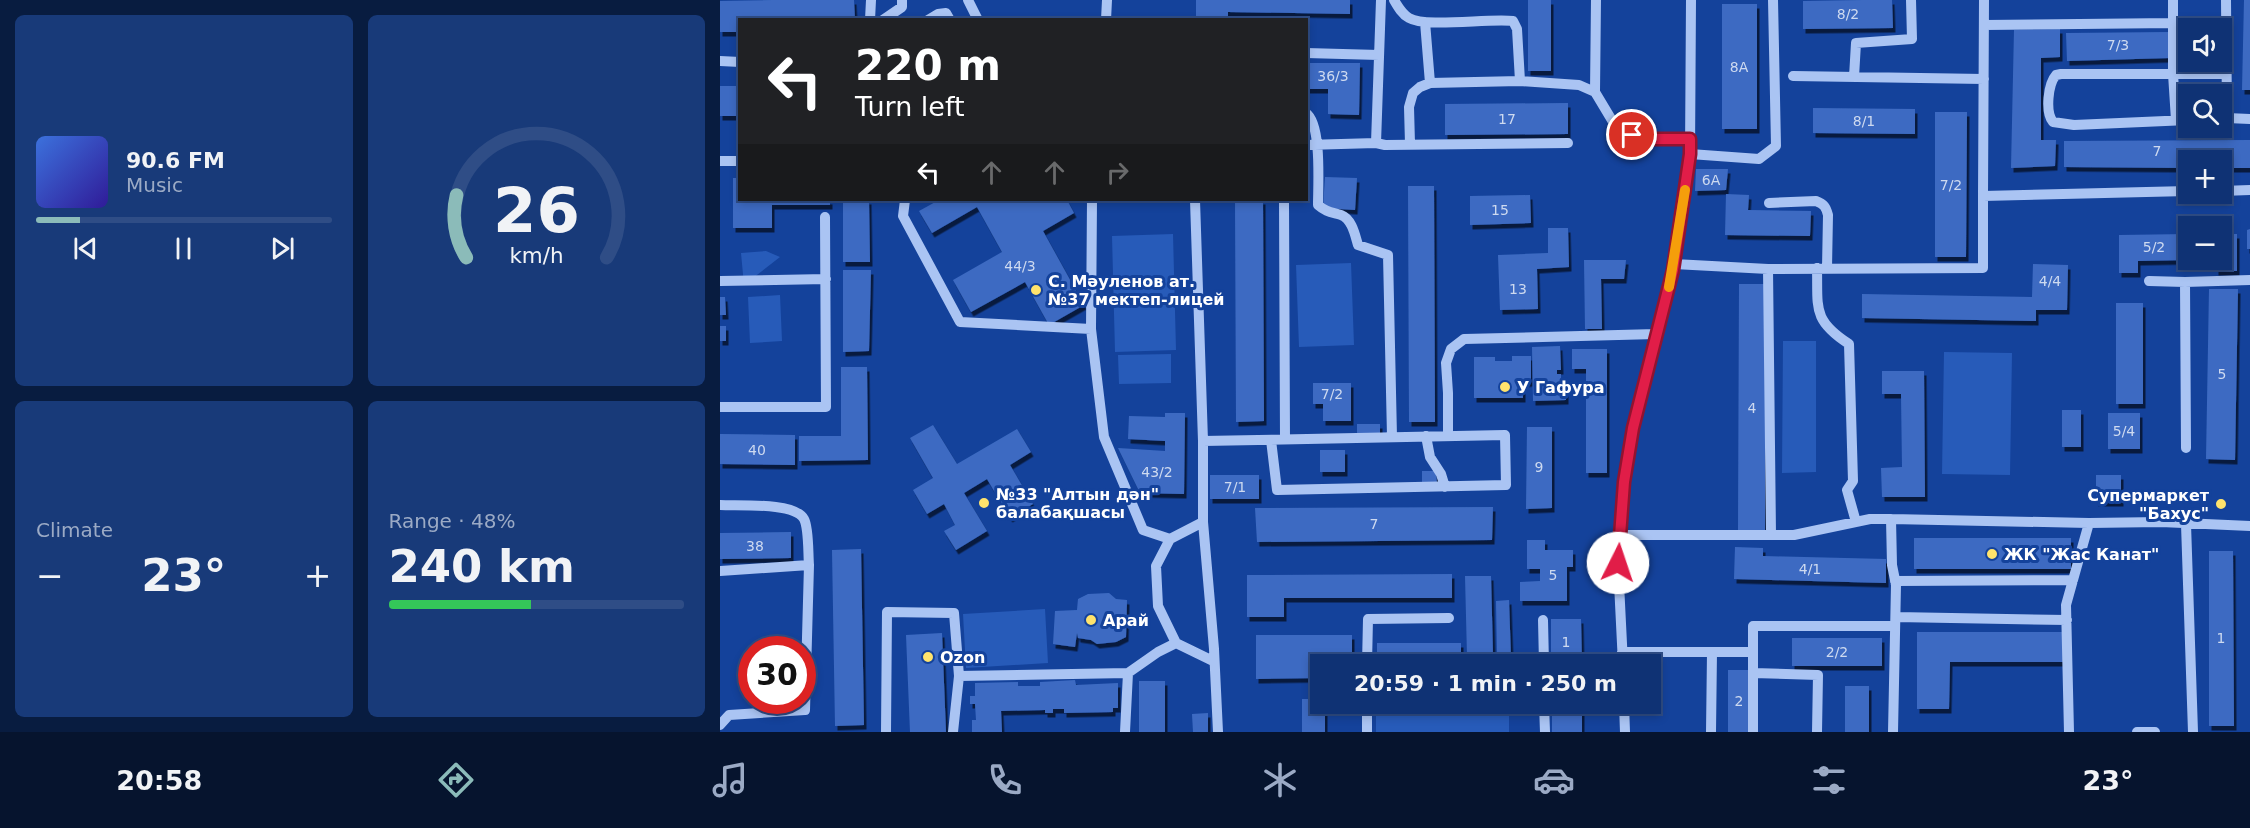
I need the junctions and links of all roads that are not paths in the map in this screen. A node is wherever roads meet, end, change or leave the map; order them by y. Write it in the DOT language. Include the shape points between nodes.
graph roads {
  1 [pos="871,0"];
  2 [pos="902,0"];
  3 [pos="968,0"];
  4 [pos="1107,0"];
  5 [pos="1381,0"];
  6 [pos="1394,0"];
  7 [pos="1596,0"];
  8 [pos="1691,0"];
  9 [pos="1773,0"];
  10 [pos="1911,0"];
  11 [pos="1984,0"];
  12 [pos="2173,0"];
  13 [pos="2226,0"];
  14 [pos="870,18"];
  15 [pos="886,18"];
  16 [pos="931,18"];
  17 [pos="949,18"];
  18 [pos="977,18"];
  19 [pos="1106,18"];
  20 [pos="1425,22"];
  21 [pos="2173,23"];
  22 [pos="1984,25"];
  23 [pos="1308,53"];
  24 [pos="1379,56"];
  25 [pos="720,61"];
  26 [pos="738,62"];
  27 [pos="2173,74"];
  28 [pos="2226,74"];
  29 [pos="1792,76"];
  30 [pos="1854,77"];
  31 [pos="1984,79"];
  32 [pos="1520,81"];
  33 [pos="1430,84"];
  34 [pos="2226,84"];
  35 [pos="1595,92"];
  36 [pos="1308,115"];
  37 [pos="2232,118"];
  38 [pos="2250,118"];
  39 [pos="2176,120"];
  40 [pos="1690,139"];
  41 [pos="1376,143"];
  42 [pos="1568,143"];
  43 [pos="1410,144"];
  44 [pos="1312,145"];
  45 [pos="1690,154"];
  46 [pos="720,161"];
  47 [pos="738,161"];
  48 [pos="2250,190"];
  49 [pos="2232,191"];
  50 [pos="2178,192"];
  51 [pos="1983,196"];
  52 [pos="905,201"];
  53 [pos="1092,201"];
  54 [pos="1195,201"];
  55 [pos="1284,201"];
  56 [pos="1769,203"];
  57 [pos="825,217"];
  58 [pos="1674,264"];
  59 [pos="1822,268"];
  60 [pos="1768,269"];
  61 [pos="826,279"];
  62 [pos="2250,280"];
  63 [pos="720,281"];
  64 [pos="2149,281"];
  65 [pos="2185,282"];
  66 [pos="1091,329"];
  67 [pos="1656,334"];
  68 [pos="720,407"];
  69 [pos="1426,436"];
  70 [pos="1448,436"];
  71 [pos="1392,437"];
  72 [pos="1285,439"];
  73 [pos="1271,440"];
  74 [pos="1203,441"];
  75 [pos="2186,448"];
  76 [pos="1444,487"];
  77 [pos="720,505"];
  78 [pos="1891,519"];
  79 [pos="1203,522"];
  80 [pos="1856,522"];
  81 [pos="2089,523"];
  82 [pos="2186,524"];
  83 [pos="2250,526"];
  84 [pos="1620,535"];
  85 [pos="1771,535"];
  86 [pos="1170,539"];
  87 [pos="809,565"];
  88 [pos="720,572"];
  89 [pos="1895,580"];
  90 [pos="2073,580"];
  91 [pos="1449,618"];
  92 [pos="1543,620"];
  93 [pos="2067,620"];
  94 [pos="1896,622"];
  95 [pos="1176,643"];
  96 [pos="1622,652"];
  97 [pos="1712,652"];
  98 [pos="1754,652"];
  99 [pos="1367,654"];
  100 [pos="1544,654"];
  101 [pos="1213,661"];
  102 [pos="1128,673"];
  103 [pos="1753,673"];
  104 [pos="959,676"];
  105 [pos="1367,714"];
  106 [pos="1544,714"];
  107 [pos="1624,714"];
  108 [pos="720,725"];
  109 [pos="886,732"];
  110 [pos="953,732"];
  111 [pos="1125,732"];
  112 [pos="1218,732"];
  113 [pos="1367,732"];
  114 [pos="1545,732"];
  115 [pos="1625,732"];
  116 [pos="1711,732"];
  117 [pos="1753,732"];
  118 [pos="1816,732"];
  119 [pos="1893,732"];
  120 [pos="2069,732"];
  121 [pos="2138,732"];
  122 [pos="2149,732"];
  123 [pos="2155,732"];
  124 [pos="2193,732"];
  1 -- 14 [label="street"];
  2 -- 15 [label="street" via="902,8"];
  3 -- 18 [label="street"];
  4 -- 19 [label="street"];
  5 -- 24 [label="street"];
  6 -- 20 [label="street" via="1410,19"];
  7 -- 35 [label="street"];
  8 -- 40 [label="street"];
  9 -- 45 [label="street" via="1776,146 1759,159"];
  10 -- 30 [label="street" via="1912,39 1856,43"];
  11 -- 22 [label="street"];
  12 -- 21 [label="street"];
  13 -- 28 [label="street"];
  16 -- 17 [label="street" via="938,14"];
  20 -- 32 [label="street" via="1513,21 1517,29"];
  20 -- 33 [label="street"];
  21 -- 22 [label="street"];
  21 -- 27 [label="street"];
  22 -- 31 [label="street"];
  23 -- 24 [label="street"];
  24 -- 41 [label="street"];
  25 -- 26 [label="street"];
  27 -- 28 [label="street"];
  27 -- 39 [label="street"];
  27 -- 39 [label="street" via="2056,75 2051,82 2049,112 2053,122 2074,125"];
  28 -- 34 [label="street"];
  29 -- 30 [label="street"];
  30 -- 31 [label="street"];
  31 -- 51 [label="street"];
  32 -- 33 [label="street"];
  32 -- 35 [label="street" via="1579,85"];
  33 -- 43 [label="street" via="1413,93 1409,107"];
  35 -- 40 [label="street" via="1619,132 1645,139"];
  36 -- 44 [label="street" via="1313,120"];
  37 -- 38 [label="street"];
  40 -- 45 [label="street"];
  41 -- 43 [label="street"];
  41 -- 44 [label="street"];
  42 -- 43 [label="street"];
  44 -- 71 [label="street" via="1318,205 1328,213 1344,216 1358,245 1388,255"];
  45 -- 58 [label="street"];
  46 -- 47 [label="street"];
  48 -- 49 [label="street"];
  50 -- 51 [label="street"];
  51 -- 59 [label="street" via="1983,268"];
  52 -- 66 [label="street" via="903,216 960,322"];
  53 -- 66 [label="street"];
  54 -- 74 [label="street"];
  55 -- 72 [label="street"];
  56 -- 59 [label="street" via="1823,204 1828,215"];
  57 -- 61 [label="street"];
  58 -- 60 [label="street"];
  58 -- 67 [label="street"];
  59 -- 60 [label="street"];
  59 -- 80 [label="street" via="1818,306 1822,322 1849,344 1853,481 1847,490"];
  60 -- 85 [label="street"];
  61 -- 63 [label="street"];
  61 -- 68 [label="street" via="826,407"];
  62 -- 65 [label="street"];
  64 -- 65 [label="street"];
  65 -- 75 [label="street"];
  66 -- 86 [label="street" via="1104,437 1143,531"];
  67 -- 70 [label="street" via="1464,339 1451,349 1446,363"];
  67 -- 84 [label="street" via="1633,428"];
  69 -- 70 [label="street"];
  69 -- 71 [label="street"];
  69 -- 76 [label="street" via="1430,457"];
  70 -- 76 [label="street" via="1505,435 1506,485"];
  71 -- 72 [label="street"];
  72 -- 73 [label="street"];
  73 -- 74 [label="street"];
  73 -- 76 [label="street" via="1277,490"];
  74 -- 79 [label="street"];
  77 -- 87 [label="street" via="798,510 805,520"];
  78 -- 80 [label="street"];
  78 -- 81 [label="street"];
  78 -- 89 [label="street"];
  79 -- 86 [label="street"];
  79 -- 101 [label="street"];
  80 -- 85 [label="street" via="1794,535"];
  81 -- 82 [label="street"];
  81 -- 90 [label="street"];
  82 -- 83 [label="street"];
  82 -- 124 [label="street"];
  84 -- 85 [label="street"];
  84 -- 96 [label="street"];
  86 -- 95 [label="street" via="1156,566 1158,606"];
  87 -- 88 [label="street"];
  87 -- 108 [label="street" via="805,710 729,715"];
  89 -- 90 [label="street"];
  89 -- 94 [label="street"];
  90 -- 93 [label="street" via="2066,605"];
  91 -- 99 [label="street" via="1368,619"];
  92 -- 100 [label="street"];
  93 -- 94 [label="street"];
  93 -- 120 [label="street"];
  94 -- 98 [label="street" via="1753,626"];
  94 -- 119 [label="street"];
  95 -- 101 [label="street"];
  95 -- 102 [label="street"];
  96 -- 97 [label="street"];
  97 -- 98 [label="street"];
  97 -- 116 [label="street"];
  98 -- 103 [label="street"];
  101 -- 112 [label="street"];
  102 -- 104 [label="street"];
  102 -- 111 [label="street"];
  103 -- 117 [label="street"];
  103 -- 118 [label="street" via="1818,675"];
  104 -- 109 [label="street" via="954,613 887,612"];
  104 -- 110 [label="street"];
  105 -- 113 [label="street"];
  106 -- 114 [label="street"];
  107 -- 115 [label="street"];
  121 -- 122 [label="street"];
  122 -- 123 [label="street"];
}
